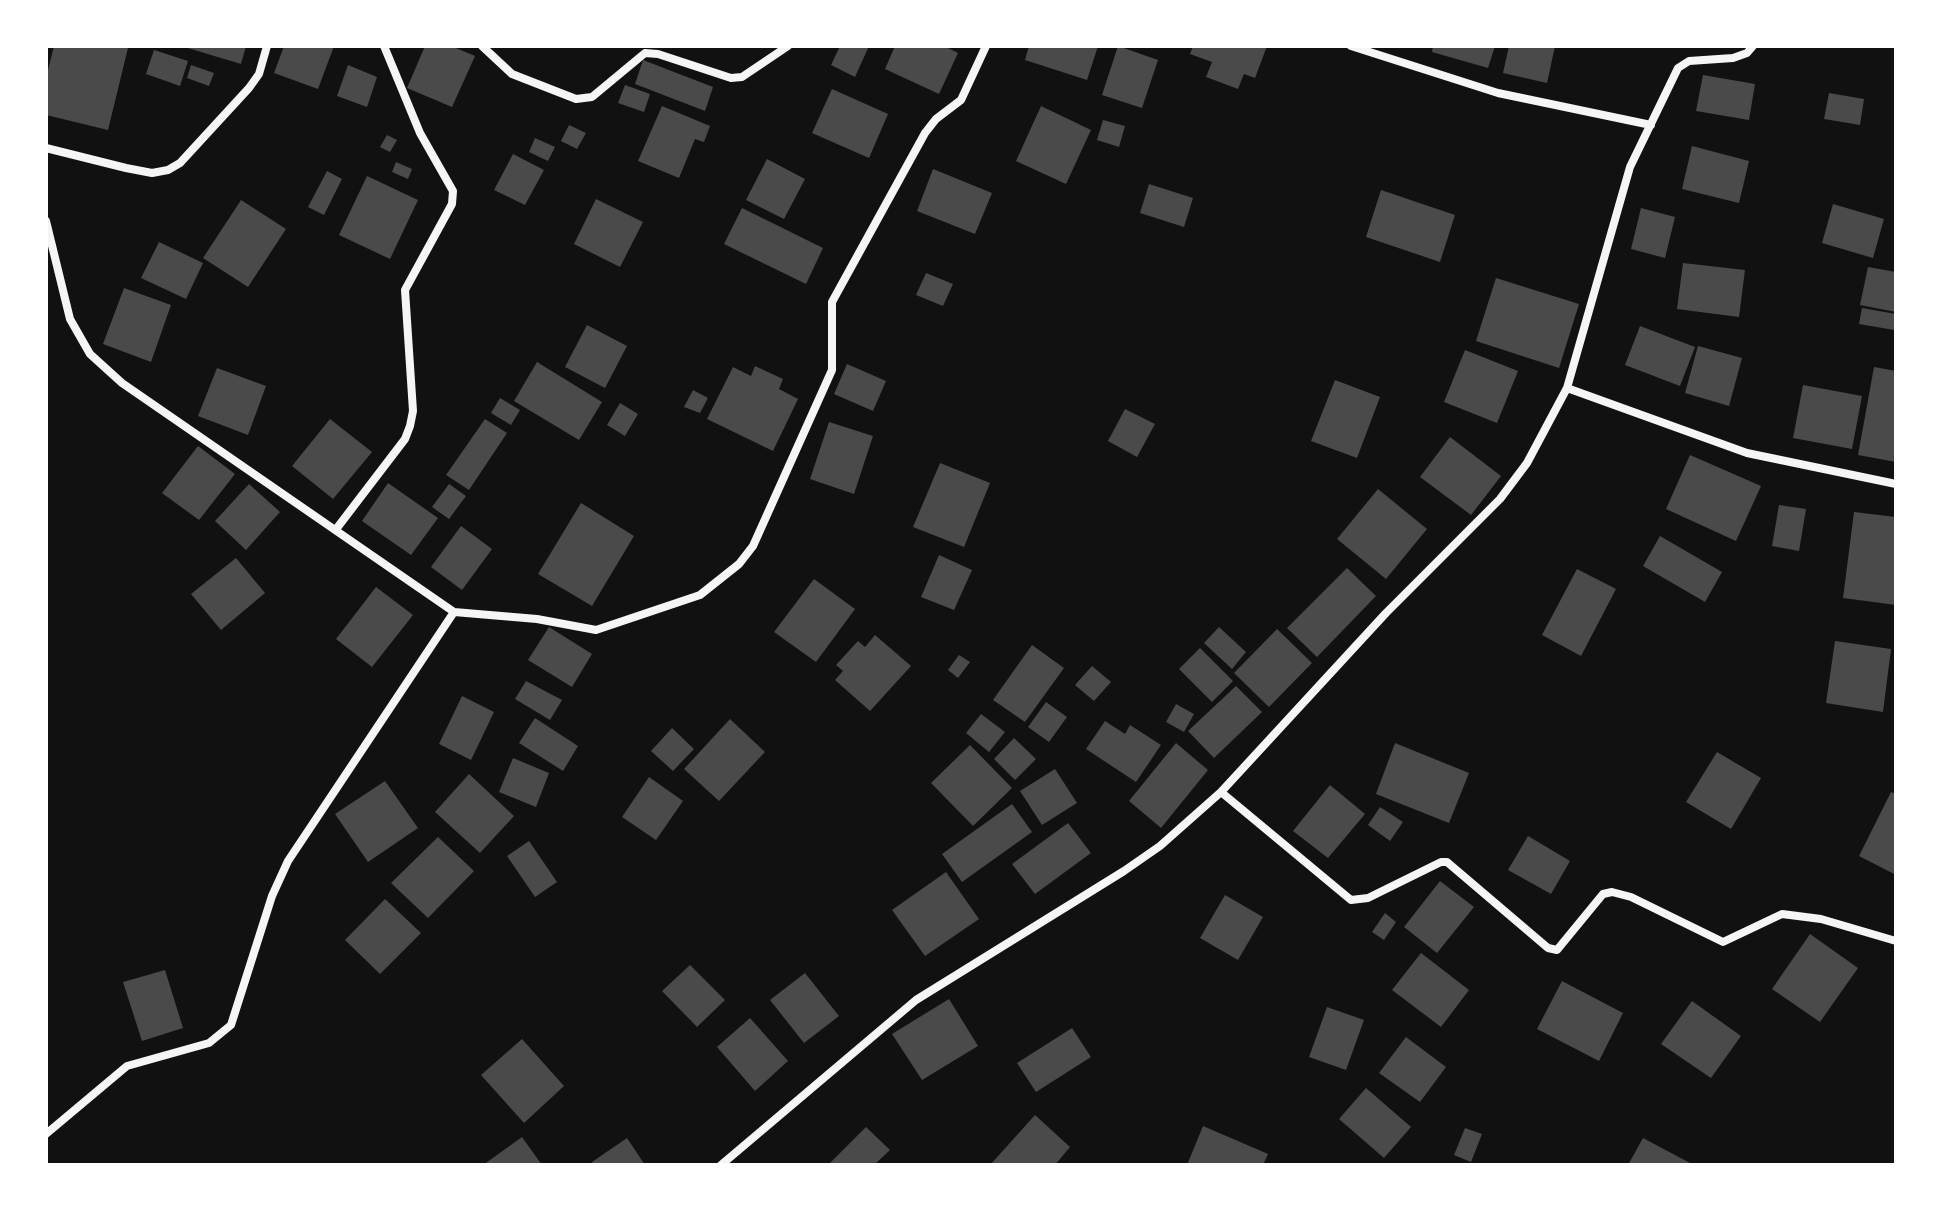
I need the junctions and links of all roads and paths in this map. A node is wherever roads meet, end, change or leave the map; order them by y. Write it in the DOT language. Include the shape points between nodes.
graph roads {
  1 [pos="267,46"];
  2 [pos="384,46"];
  3 [pos="482,46"];
  4 [pos="788,46"];
  5 [pos="986,46"];
  6 [pos="1351,46"];
  7 [pos="1753,46"];
  8 [pos="1651,125"];
  9 [pos="46,148"];
  10 [pos="46,221"];
  11 [pos="1567,388"];
  12 [pos="1896,484"];
  13 [pos="337,528"];
  14 [pos="454,612"];
  15 [pos="1221,792"];
  16 [pos="1896,941"];
  17 [pos="46,1134"];
  18 [pos="721,1165"];
  1 -- 9 [label="street" via="249,88 168,170 152,173"];
  2 -- 13 [label="street" via="420,133 453,191 452,204 405,290 410,426"];
  3 -- 4 [label="street" via="520,78 576,99 592,97 645,53 731,78 742,77"];
  5 -- 14 [label="street" via="961,100 925,133 832,302 832,370 753,546 739,564 700,595 596,630"];
  6 -- 8 [label="street" via="1498,93"];
  7 -- 8 [label="street" via="1733,58 1689,61 1678,68"];
  8 -- 11 [label="street" via="1630,167"];
  10 -- 13 [label="street" via="70,319 90,354 122,383"];
  11 -- 12 [label="street" via="1747,453"];
  11 -- 15 [label="street" via="1527,463 1500,499"];
  13 -- 14 [label="street"];
  14 -- 17 [label="street" via="288,861 231,1025 209,1043 127,1066"];
  15 -- 16 [label="street" via="1351,900 1368,898 1447,862 1548,948 1557,950 1603,894 1612,892 1723,942 1782,914 1821,919"];
  15 -- 18 [label="street" via="1124,871 916,1000"];
}
